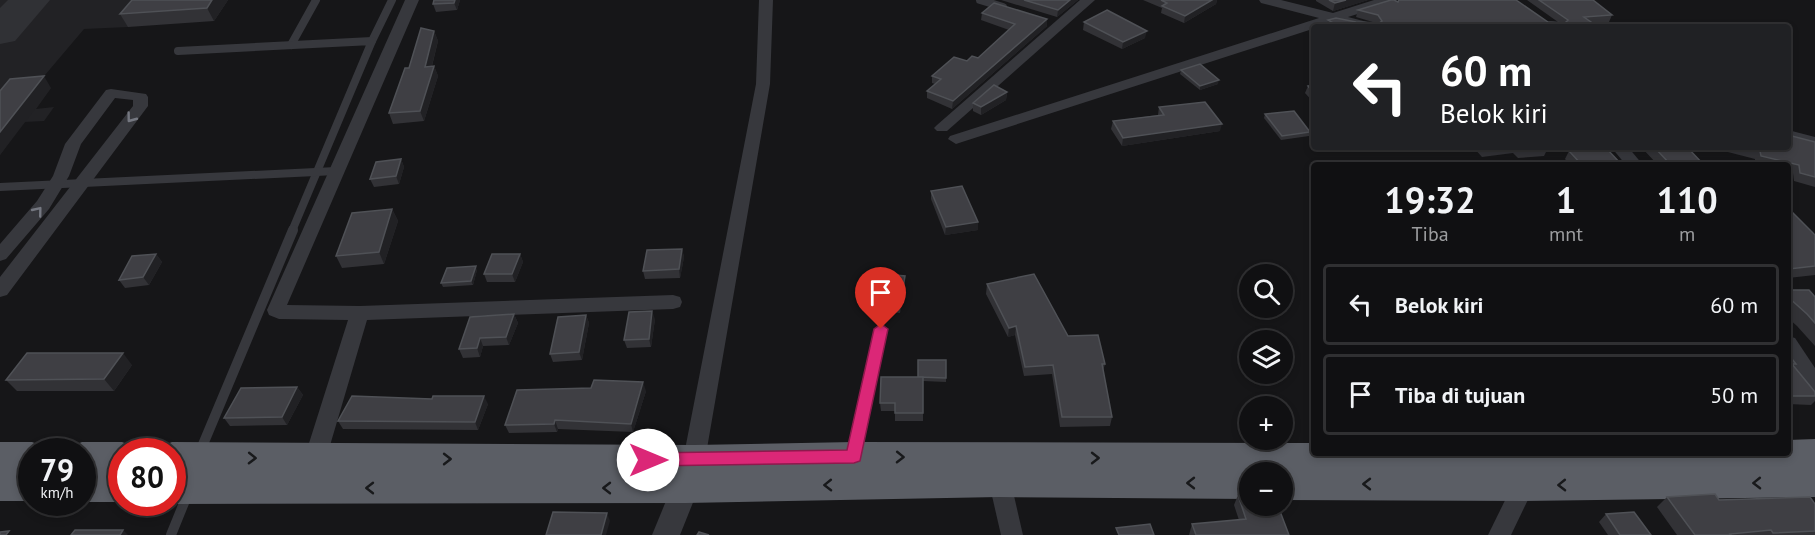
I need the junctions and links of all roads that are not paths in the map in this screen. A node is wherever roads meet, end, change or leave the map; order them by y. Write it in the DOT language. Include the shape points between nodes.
graph roads {
  1 [pos="316,0"];
  2 [pos="392,0"];
  3 [pos="412,0"];
  4 [pos="766,0"];
  5 [pos="980,0"];
  6 [pos="1088,0"];
  7 [pos="1266,0"];
  8 [pos="1387,0"];
  9 [pos="1014,10"];
  10 [pos="1335,18"];
  11 [pos="1316,24"];
  12 [pos="1358,24"];
  13 [pos="1311,26"];
  14 [pos="372,41"];
  15 [pos="291,45"];
  16 [pos="178,51"];
  17 [pos="942,128"];
  18 [pos="1791,136"];
  19 [pos="956,139"];
  20 [pos="1815,142"];
  21 [pos="1622,150"];
  22 [pos="1632,162"];
  23 [pos="336,171"];
  24 [pos="316,172"];
  25 [pos="83,182"];
  26 [pos="57,183"];
  27 [pos="0,187"];
  28 [pos="0,255"];
  29 [pos="0,290"];
  30 [pos="673,302"];
  31 [pos="360,313"];
  32 [pos="881,329"];
  33 [pos="1791,348"];
  34 [pos="1815,384"];
  35 [pos="1815,454"];
  36 [pos="0,457"];
  37 [pos="18,457"];
  38 [pos="854,457"];
  39 [pos="315,459"];
  40 [pos="1658,469"];
  41 [pos="997,470"];
  42 [pos="187,472"];
  43 [pos="480,473"];
  44 [pos="690,473"];
  45 [pos="1239,482"];
  46 [pos="1815,482"];
  47 [pos="1293,484"];
  48 [pos="0,485"];
  49 [pos="18,485"];
  50 [pos="1524,485"];
  51 [pos="171,535"];
  52 [pos="666,535"];
  53 [pos="1012,535"];
  54 [pos="1499,535"];
  1 -- 15 [label="lane"];
  2 -- 14 [label="lane"];
  3 -- 23 [label="street"];
  4 -- 44 [label="street" via="764,84"];
  5 -- 9 [label="lane"];
  6 -- 17 [label="street" via="1054,23"];
  7 -- 10 [label="street"];
  8 -- 10 [label="street"];
  10 -- 11 [label="street"];
  10 -- 12 [label="street"];
  13 -- 19 [label="street"];
  14 -- 15 [label="lane"];
  14 -- 24 [label="lane"];
  15 -- 16 [label="lane"];
  18 -- 20 [label="street"];
  21 -- 22 [label="street"];
  23 -- 24 [label="lane"];
  23 -- 31 [label="street" via="276,310"];
  24 -- 25 [label="lane"];
  24 -- 42 [label="lane"];
  25 -- 26 [label="lane"];
  26 -- 25 [label="street, one-way" via="73,144 111,93 141,97 140,106"];
  25 -- 29 [label="street"];
  26 -- 27 [label="lane"];
  28 -- 26 [label="street, one-way"];
  30 -- 31 [label="street"];
  31 -- 39 [label="street"];
  32 -- 38 [label="lane"];
  33 -- 34 [label="street"];
  35 -- 40 [label="highway"];
  36 -- 37 [label="highway"];
  38 -- 41 [label="highway, one-way"];
  38 -- 44 [label="highway"];
  42 -- 39 [label="highway, one-way"];
  39 -- 43 [label="highway, one-way"];
  41 -- 40 [label="highway, one-way" via="1519,458"];
  46 -- 40 [label="highway, one-way"];
  40 -- 50 [label="highway, one-way"];
  41 -- 44 [label="highway, one-way"];
  45 -- 41 [label="highway, one-way"];
  41 -- 53 [label="street"];
  43 -- 42 [label="highway, one-way"];
  42 -- 51 [label="lane"];
  43 -- 44 [label="highway"];
  44 -- 52 [label="street"];
  50 -- 47 [label="highway, one-way"];
  48 -- 49 [label="highway"];
  50 -- 54 [label="street"];
}
